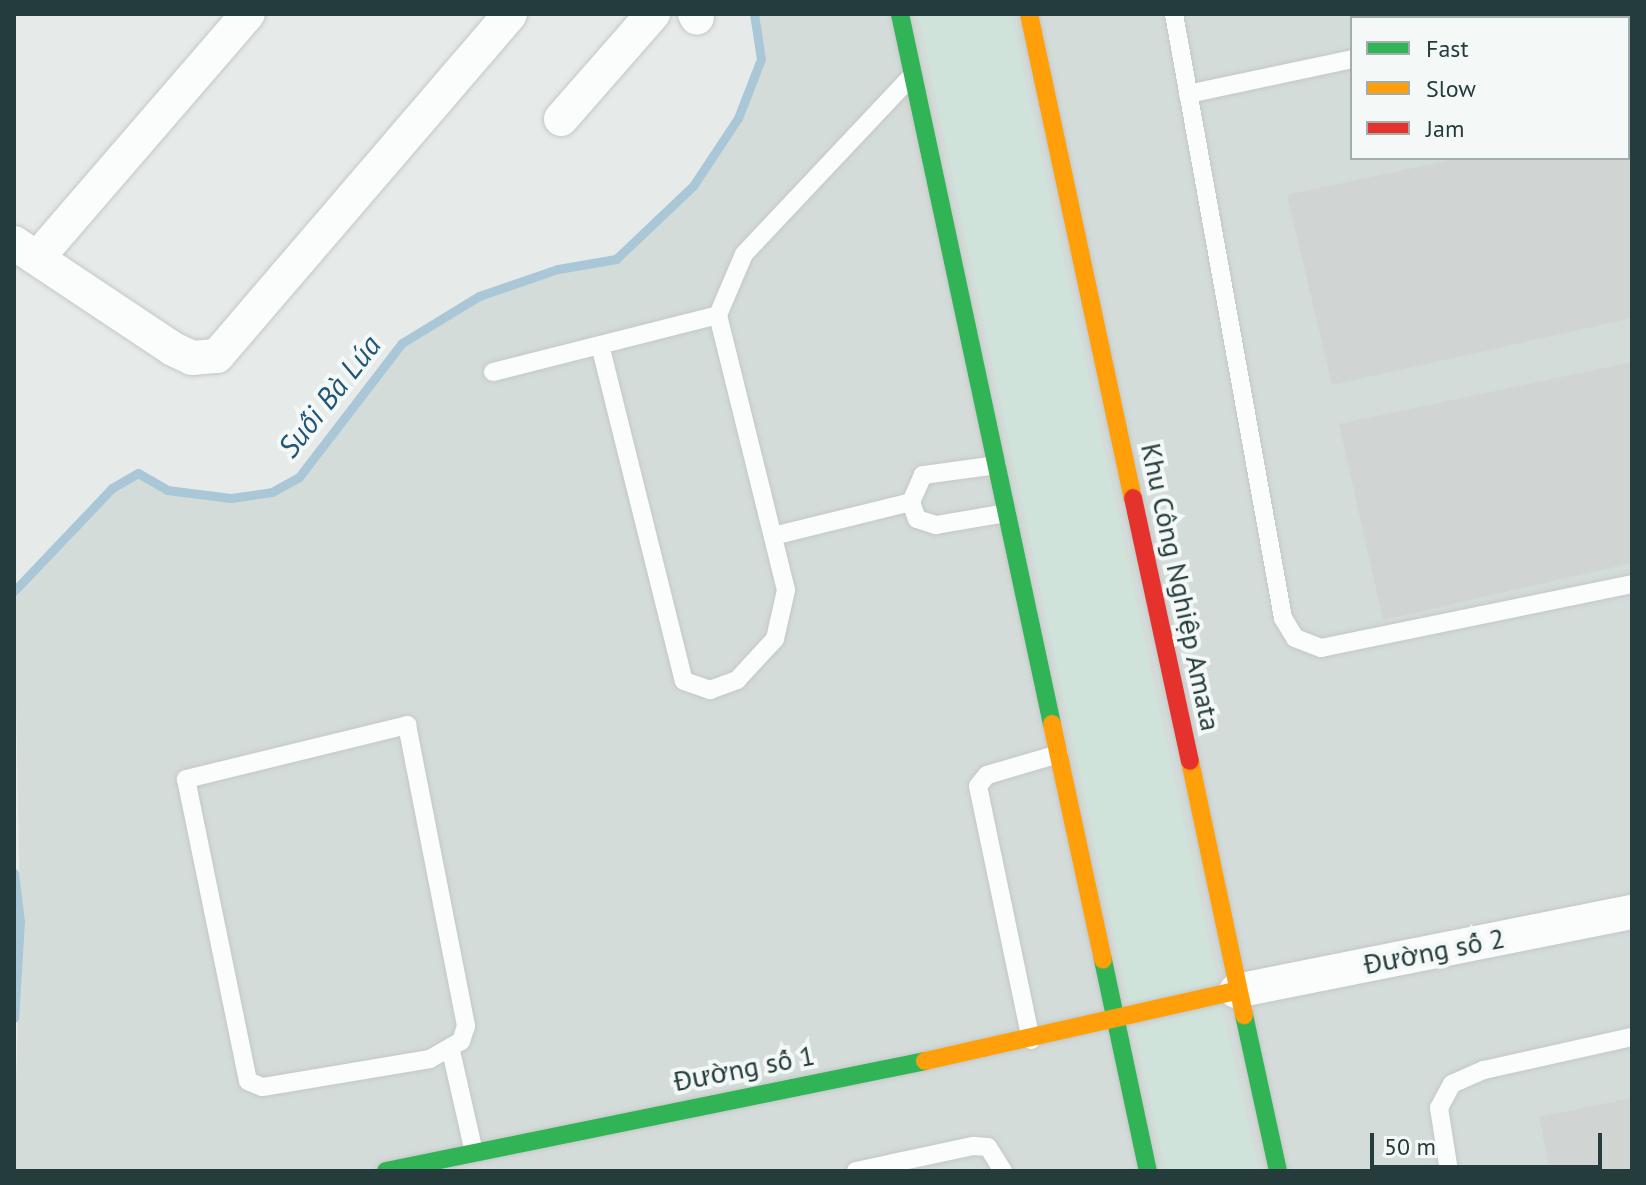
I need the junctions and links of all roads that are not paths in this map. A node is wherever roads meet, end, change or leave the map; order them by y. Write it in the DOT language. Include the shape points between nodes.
graph roads {
  1 [pos="248,14"];
  2 [pos="510,14"];
  3 [pos="653,14"];
  4 [pos="900,14"];
  5 [pos="1029,14"];
  6 [pos="1174,14"];
  7 [pos="1350,59"];
  8 [pos="913,75"];
  9 [pos="1188,94"];
  10 [pos="561,119"];
  11 [pos="26,250"];
  12 [pos="718,315"];
  13 [pos="601,349"];
  14 [pos="493,372"];
  15 [pos="997,465"];
  16 [pos="911,502"];
  17 [pos="1007,513"];
  18 [pos="773,536"];
  19 [pos="1632,584"];
  20 [pos="1059,754"];
  21 [pos="1632,912"];
  22 [pos="1236,991"];
  23 [pos="1114,1023"];
  24 [pos="1632,1037"];
  25 [pos="1031,1040"];
  26 [pos="451,1051"];
  27 [pos="508,1145"];
  28 [pos="474,1152"];
  29 [pos="386,1171"];
  30 [pos="515,1171"];
  31 [pos="856,1171"];
  32 [pos="1003,1171"];
  33 [pos="1148,1171"];
  34 [pos="1278,1171"];
  35 [pos="1449,1171"];
  1 -- 11 [label="street"];
  2 -- 11 [label="street" via="217,356 192,358 173,349"];
  3 -- 10 [label="street"];
  4 -- 8 [label="street"];
  5 -- 22 [label="street, Khu Công Nghiệp Amata"];
  6 -- 9 [label="lane"];
  7 -- 9 [label="lane"];
  8 -- 12 [label="lane" via="744,254"];
  8 -- 15 [label="street"];
  9 -- 19 [label="lane" via="1283,618 1295,638 1321,648"];
  12 -- 13 [label="lane"];
  12 -- 18 [label="lane"];
  13 -- 14 [label="lane"];
  13 -- 18 [label="lane" via="674,656 684,681 698,689 737,680 775,639 786,590"];
  15 -- 16 [label="lane" via="923,475"];
  15 -- 17 [label="street"];
  16 -- 17 [label="lane" via="917,519 936,525"];
  16 -- 18 [label="lane"];
  17 -- 20 [label="street"];
  20 -- 23 [label="street"];
  20 -- 25 [label="lane" via="987,775 978,786"];
  21 -- 22 [label="street, Đường số 2"];
  22 -- 23 [label="street, Đường số 1"];
  22 -- 34 [label="street, Khu Công Nghiệp Amata"];
  23 -- 25 [label="street, Đường số 1"];
  23 -- 33 [label="street"];
  24 -- 35 [label="lane" via="1484,1070 1452,1084 1439,1108"];
  25 -- 27 [label="street, Đường số 1"];
  26 -- 26 [label="lane" via="262,1087 248,1081 186,779 407,725 466,1026"];
  26 -- 28 [label="lane"];
  27 -- 28 [label="street, Đường số 1"];
  27 -- 30 [label="lane"];
  28 -- 29 [label="street, Đường số 1"];
  31 -- 32 [label="lane" via="973,1146 988,1147"];
}
